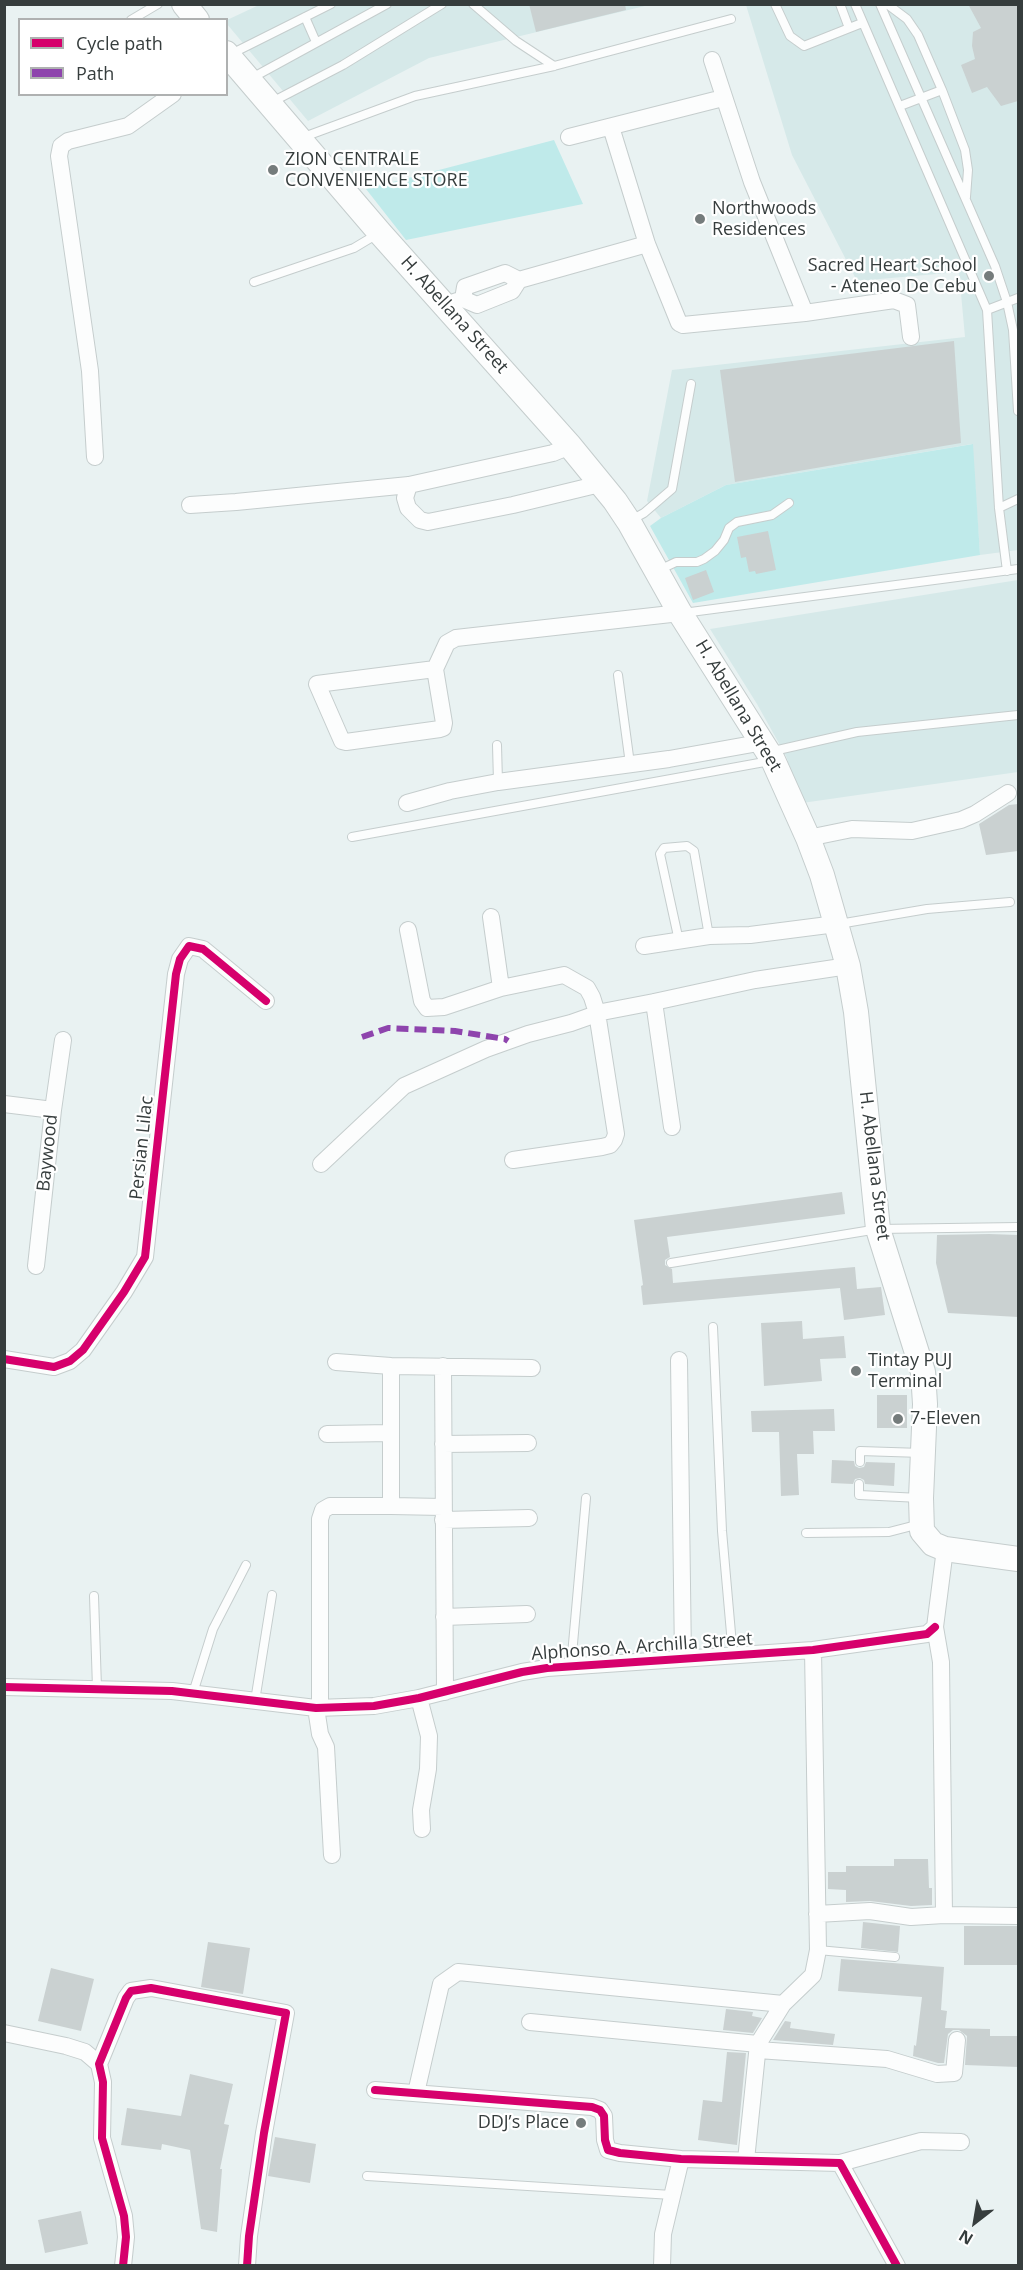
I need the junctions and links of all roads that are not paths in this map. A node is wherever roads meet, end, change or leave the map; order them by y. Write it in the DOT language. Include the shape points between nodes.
graph roads {
  1 [pos="158,4"];
  2 [pos="184,4"];
  3 [pos="331,4"];
  4 [pos="387,4"];
  5 [pos="442,4"];
  6 [pos="473,4"];
  7 [pos="775,4"];
  8 [pos="840,4"];
  9 [pos="855,4"];
  10 [pos="880,4"];
  11 [pos="887,4"];
  12 [pos="305,17"];
  13 [pos="134,18"];
  14 [pos="195,18"];
  15 [pos="731,19"];
  16 [pos="862,23"];
  17 [pos="849,28"];
  18 [pos="316,42"];
  19 [pos="228,55"];
  20 [pos="228,56"];
  21 [pos="712,60"];
  22 [pos="554,66"];
  23 [pos="249,79"];
  24 [pos="942,90"];
  25 [pos="170,96"];
  26 [pos="921,97"];
  27 [pos="723,98"];
  28 [pos="270,103"];
  29 [pos="900,106"];
  30 [pos="611,127"];
  31 [pos="569,137"];
  32 [pos="300,138"];
  33 [pos="966,200"];
  34 [pos="380,233"];
  35 [pos="647,244"];
  36 [pos="254,282"];
  37 [pos="1018,298"];
  38 [pos="454,302"];
  39 [pos="1007,302"];
  40 [pos="987,310"];
  41 [pos="805,313"];
  42 [pos="911,337"];
  43 [pos="1017,361"];
  44 [pos="691,384"];
  45 [pos="1018,411"];
  46 [pos="570,446"];
  47 [pos="95,458"];
  48 [pos="600,484"];
  49 [pos="409,485"];
  50 [pos="1018,499"];
  51 [pos="789,502"];
  52 [pos="190,505"];
  53 [pos="999,508"];
  54 [pos="629,522"];
  55 [pos="1018,570"];
  56 [pos="1007,571"];
  57 [pos="656,572"];
  58 [pos="680,613"];
  59 [pos="435,669"];
  60 [pos="618,675"];
  61 [pos="1018,715"];
  62 [pos="497,745"];
  63 [pos="769,751"];
  64 [pos="630,764"];
  65 [pos="498,782"];
  66 [pos="1008,793"];
  67 [pos="407,803"];
  68 [pos="352,837"];
  69 [pos="808,838"];
  70 [pos="1010,902"];
  71 [pos="491,917"];
  72 [pos="836,924"];
  73 [pos="408,930"];
  74 [pos="709,936"];
  75 [pos="679,940"];
  76 [pos="644,946"];
  77 [pos="848,966"];
  78 [pos="501,988"];
  79 [pos="266,1001"];
  80 [pos="654,1002"];
  81 [pos="597,1013"];
  82 [pos="63,1040"];
  83 [pos="4,1104"];
  84 [pos="53,1110"];
  85 [pos="672,1127"];
  86 [pos="513,1160"];
  87 [pos="321,1164"];
  88 [pos="1018,1227"];
  89 [pos="878,1229"];
  90 [pos="672,1263"];
  91 [pos="36,1266"];
  92 [pos="713,1327"];
  93 [pos="4,1359"];
  94 [pos="679,1360"];
  95 [pos="336,1362"];
  96 [pos="391,1366"];
  97 [pos="443,1366"];
  98 [pos="532,1368"];
  99 [pos="391,1433"];
  100 [pos="327,1434"];
  101 [pos="528,1443"];
  102 [pos="443,1444"];
  103 [pos="922,1452"];
  104 [pos="860,1462"];
  105 [pos="860,1484"];
  106 [pos="586,1498"];
  107 [pos="921,1498"];
  108 [pos="391,1506"];
  109 [pos="443,1514"];
  110 [pos="529,1518"];
  111 [pos="806,1533"];
  112 [pos="931,1538"];
  113 [pos="1018,1559"];
  114 [pos="246,1565"];
  115 [pos="272,1595"];
  116 [pos="94,1596"];
  117 [pos="527,1614"];
  118 [pos="444,1617"];
  119 [pos="935,1627"];
  120 [pos="813,1650"];
  121 [pos="733,1656"];
  122 [pos="683,1659"];
  123 [pos="571,1666"];
  124 [pos="4,1687"];
  125 [pos="98,1688"];
  126 [pos="445,1692"];
  127 [pos="193,1693"];
  128 [pos="418,1698"];
  129 [pos="255,1701"];
  130 [pos="318,1708"];
  131 [pos="422,1829"];
  132 [pos="332,1855"];
  133 [pos="817,1914"];
  134 [pos="944,1915"];
  135 [pos="1018,1916"];
  136 [pos="818,1950"];
  137 [pos="895,1957"];
  138 [pos="783,2004"];
  139 [pos="530,2022"];
  140 [pos="4,2033"];
  141 [pos="957,2040"];
  142 [pos="758,2047"];
  143 [pos="99,2064"];
  144 [pos="375,2090"];
  145 [pos="416,2093"];
  146 [pos="961,2142"];
  147 [pos="681,2158"];
  148 [pos="746,2160"];
  149 [pos="840,2163"];
  150 [pos="367,2176"];
  151 [pos="672,2195"];
  152 [pos="123,2265"];
  153 [pos="247,2265"];
  154 [pos="662,2265"];
  155 [pos="897,2265"];
  1 -- 13 [label="lane"];
  2 -- 14 [label="main road"];
  3 -- 12 [label="lane"];
  4 -- 18 [label="lane"];
  5 -- 28 [label="lane" via="343,65"];
  6 -- 22 [label="lane"];
  7 -- 17 [label="lane" via="790,36 804,46"];
  8 -- 17 [label="lane"];
  9 -- 16 [label="lane"];
  10 -- 26 [label="lane"];
  11 -- 24 [label="lane" via="918,35"];
  12 -- 18 [label="lane"];
  12 -- 19 [label="lane"];
  15 -- 22 [label="lane"];
  16 -- 17 [label="lane"];
  16 -- 29 [label="lane"];
  18 -- 23 [label="lane"];
  20 -- 23 [label="main road, H. Abellana Street"];
  21 -- 27 [label="street"];
  22 -- 32 [label="lane" via="415,96"];
  23 -- 28 [label="main road, H. Abellana Street"];
  24 -- 26 [label="lane"];
  24 -- 33 [label="lane" via="966,150"];
  25 -- 47 [label="street" via="128,126 61,146 59,156 90,370"];
  26 -- 29 [label="lane"];
  26 -- 33 [label="lane"];
  27 -- 30 [label="street"];
  27 -- 41 [label="street"];
  28 -- 32 [label="main road, H. Abellana Street"];
  29 -- 40 [label="lane"];
  30 -- 31 [label="street"];
  30 -- 35 [label="street"];
  32 -- 34 [label="main road, H. Abellana Street"];
  33 -- 39 [label="lane"];
  34 -- 36 [label="lane" via="354,248"];
  34 -- 38 [label="main road, H. Abellana Street"];
  35 -- 38 [label="street" via="519,280 505,273 465,287"];
  35 -- 41 [label="street" via="676,320 683,326"];
  37 -- 39 [label="lane"];
  38 -- 46 [label="main road, H. Abellana Street"];
  39 -- 40 [label="lane"];
  39 -- 43 [label="lane"];
  40 -- 53 [label="lane"];
  41 -- 42 [label="street" via="899,301 907,305"];
  43 -- 45 [label="lane"];
  44 -- 54 [label="lane" via="672,489"];
  46 -- 48 [label="main road, H. Abellana Street"];
  46 -- 49 [label="street"];
  48 -- 49 [label="street" via="428,522 408,508 405,498"];
  48 -- 54 [label="main road, H. Abellana Street"];
  49 -- 52 [label="street"];
  50 -- 53 [label="lane"];
  51 -- 57 [label="lane" via="772,515 737,522 704,559 676,562"];
  53 -- 56 [label="lane"];
  54 -- 57 [label="main road, H. Abellana Street"];
  55 -- 56 [label="lane"];
  56 -- 58 [label="lane"];
  57 -- 58 [label="main road, H. Abellana Street"];
  58 -- 59 [label="street" via="456,638 447,644"];
  58 -- 63 [label="main road, H. Abellana Street"];
  59 -- 59 [label="street" via="423,670 317,684 338,736 346,742 443,728"];
  60 -- 64 [label="lane"];
  61 -- 63 [label="lane" via="856,732"];
  62 -- 65 [label="lane"];
  63 -- 64 [label="street"];
  63 -- 68 [label="lane"];
  63 -- 69 [label="main road, H. Abellana Street"];
  64 -- 65 [label="street"];
  65 -- 67 [label="street"];
  66 -- 69 [label="street" via="961,820 912,831 852,829"];
  69 -- 72 [label="main road, H. Abellana Street"];
  70 -- 72 [label="lane" via="927,909"];
  71 -- 78 [label="street"];
  72 -- 74 [label="street"];
  72 -- 77 [label="main road, H. Abellana Street"];
  73 -- 78 [label="street" via="422,1001 427,1008"];
  74 -- 75 [label="street"];
  74 -- 75 [label="lane" via="694,851 687,846 664,848 660,854"];
  75 -- 76 [label="street"];
  77 -- 80 [label="street" via="755,980"];
  77 -- 89 [label="main road, H. Abellana Street"];
  78 -- 81 [label="street" via="564,975 587,988"];
  79 -- 93 [label="street, Persian Lilac" via="203,950 189,946 180,958 145,1257 83,1350 70,1361 54,1367"];
  80 -- 81 [label="street"];
  80 -- 85 [label="street"];
  81 -- 86 [label="street" via="614,1140 602,1147"];
  81 -- 87 [label="street" via="486,1049 404,1086"];
  82 -- 84 [label="street, Baywood"];
  83 -- 84 [label="street"];
  84 -- 91 [label="street, Baywood"];
  88 -- 89 [label="lane"];
  89 -- 90 [label="lane"];
  89 -- 103 [label="main road, H. Abellana Street" via="923,1372"];
  92 -- 121 [label="lane" via="722,1531"];
  94 -- 122 [label="street"];
  95 -- 96 [label="street"];
  96 -- 97 [label="street"];
  96 -- 99 [label="street"];
  97 -- 98 [label="street"];
  97 -- 102 [label="street"];
  99 -- 100 [label="street"];
  99 -- 108 [label="street"];
  101 -- 102 [label="street"];
  102 -- 109 [label="street"];
  103 -- 104 [label="lane" via="860,1451"];
  103 -- 107 [label="main road, H. Abellana Street"];
  105 -- 107 [label="lane" via="859,1495"];
  106 -- 123 [label="lane"];
  107 -- 112 [label="main road, H. Abellana Street"];
  108 -- 109 [label="street"];
  108 -- 130 [label="street" via="330,1506 323,1510"];
  109 -- 110 [label="street"];
  109 -- 118 [label="street"];
  111 -- 112 [label="lane" via="889,1533"];
  112 -- 113 [label="main road"];
  112 -- 119 [label="street"];
  114 -- 127 [label="lane" via="213,1629"];
  115 -- 129 [label="lane"];
  116 -- 125 [label="lane"];
  117 -- 118 [label="street"];
  118 -- 126 [label="street"];
  119 -- 120 [label="street, Alphonso A. Archilla Street" via="927,1634"];
  119 -- 134 [label="street" via="940,1662"];
  120 -- 121 [label="street, Alphonso A. Archilla Street"];
  120 -- 133 [label="street"];
  121 -- 122 [label="street, Alphonso A. Archilla Street"];
  122 -- 123 [label="street, Alphonso A. Archilla Street"];
  123 -- 126 [label="street, Alphonso A. Archilla Street" via="522,1672"];
  124 -- 125 [label="street"];
  125 -- 127 [label="street, Alphonso A. Archilla Street"];
  126 -- 128 [label="street, Alphonso A. Archilla Street"];
  127 -- 129 [label="street, Alphonso A. Archilla Street"];
  128 -- 130 [label="street, Alphonso A. Archilla Street" via="374,1706"];
  128 -- 131 [label="street" via="429,1736"];
  129 -- 130 [label="street, Alphonso A. Archilla Street"];
  130 -- 132 [label="street" via="320,1734 326,1747"];
  133 -- 134 [label="street" via="870,1911 911,1917"];
  133 -- 136 [label="street"];
  134 -- 135 [label="street"];
  136 -- 137 [label="lane"];
  136 -- 138 [label="street" via="813,1975"];
  138 -- 142 [label="street"];
  138 -- 145 [label="street" via="458,1972 441,1984"];
  139 -- 142 [label="street"];
  140 -- 143 [label="street" via="85,2052"];
  141 -- 142 [label="street" via="954,2073 937,2074 887,2060"];
  142 -- 148 [label="street"];
  143 -- 152 [label="street" via="104,2082 102,2138 124,2216"];
  143 -- 153 [label="street" via="131,1991 151,1988 286,2013 264,2133"];
  144 -- 145 [label="street"];
  145 -- 147 [label="street" via="592,2107 604,2116 608,2150"];
  146 -- 149 [label="street" via="921,2141"];
  147 -- 148 [label="street"];
  147 -- 151 [label="street"];
  148 -- 149 [label="street"];
  149 -- 155 [label="street"];
  150 -- 151 [label="lane"];
  151 -- 154 [label="street" via="663,2234"];
}
